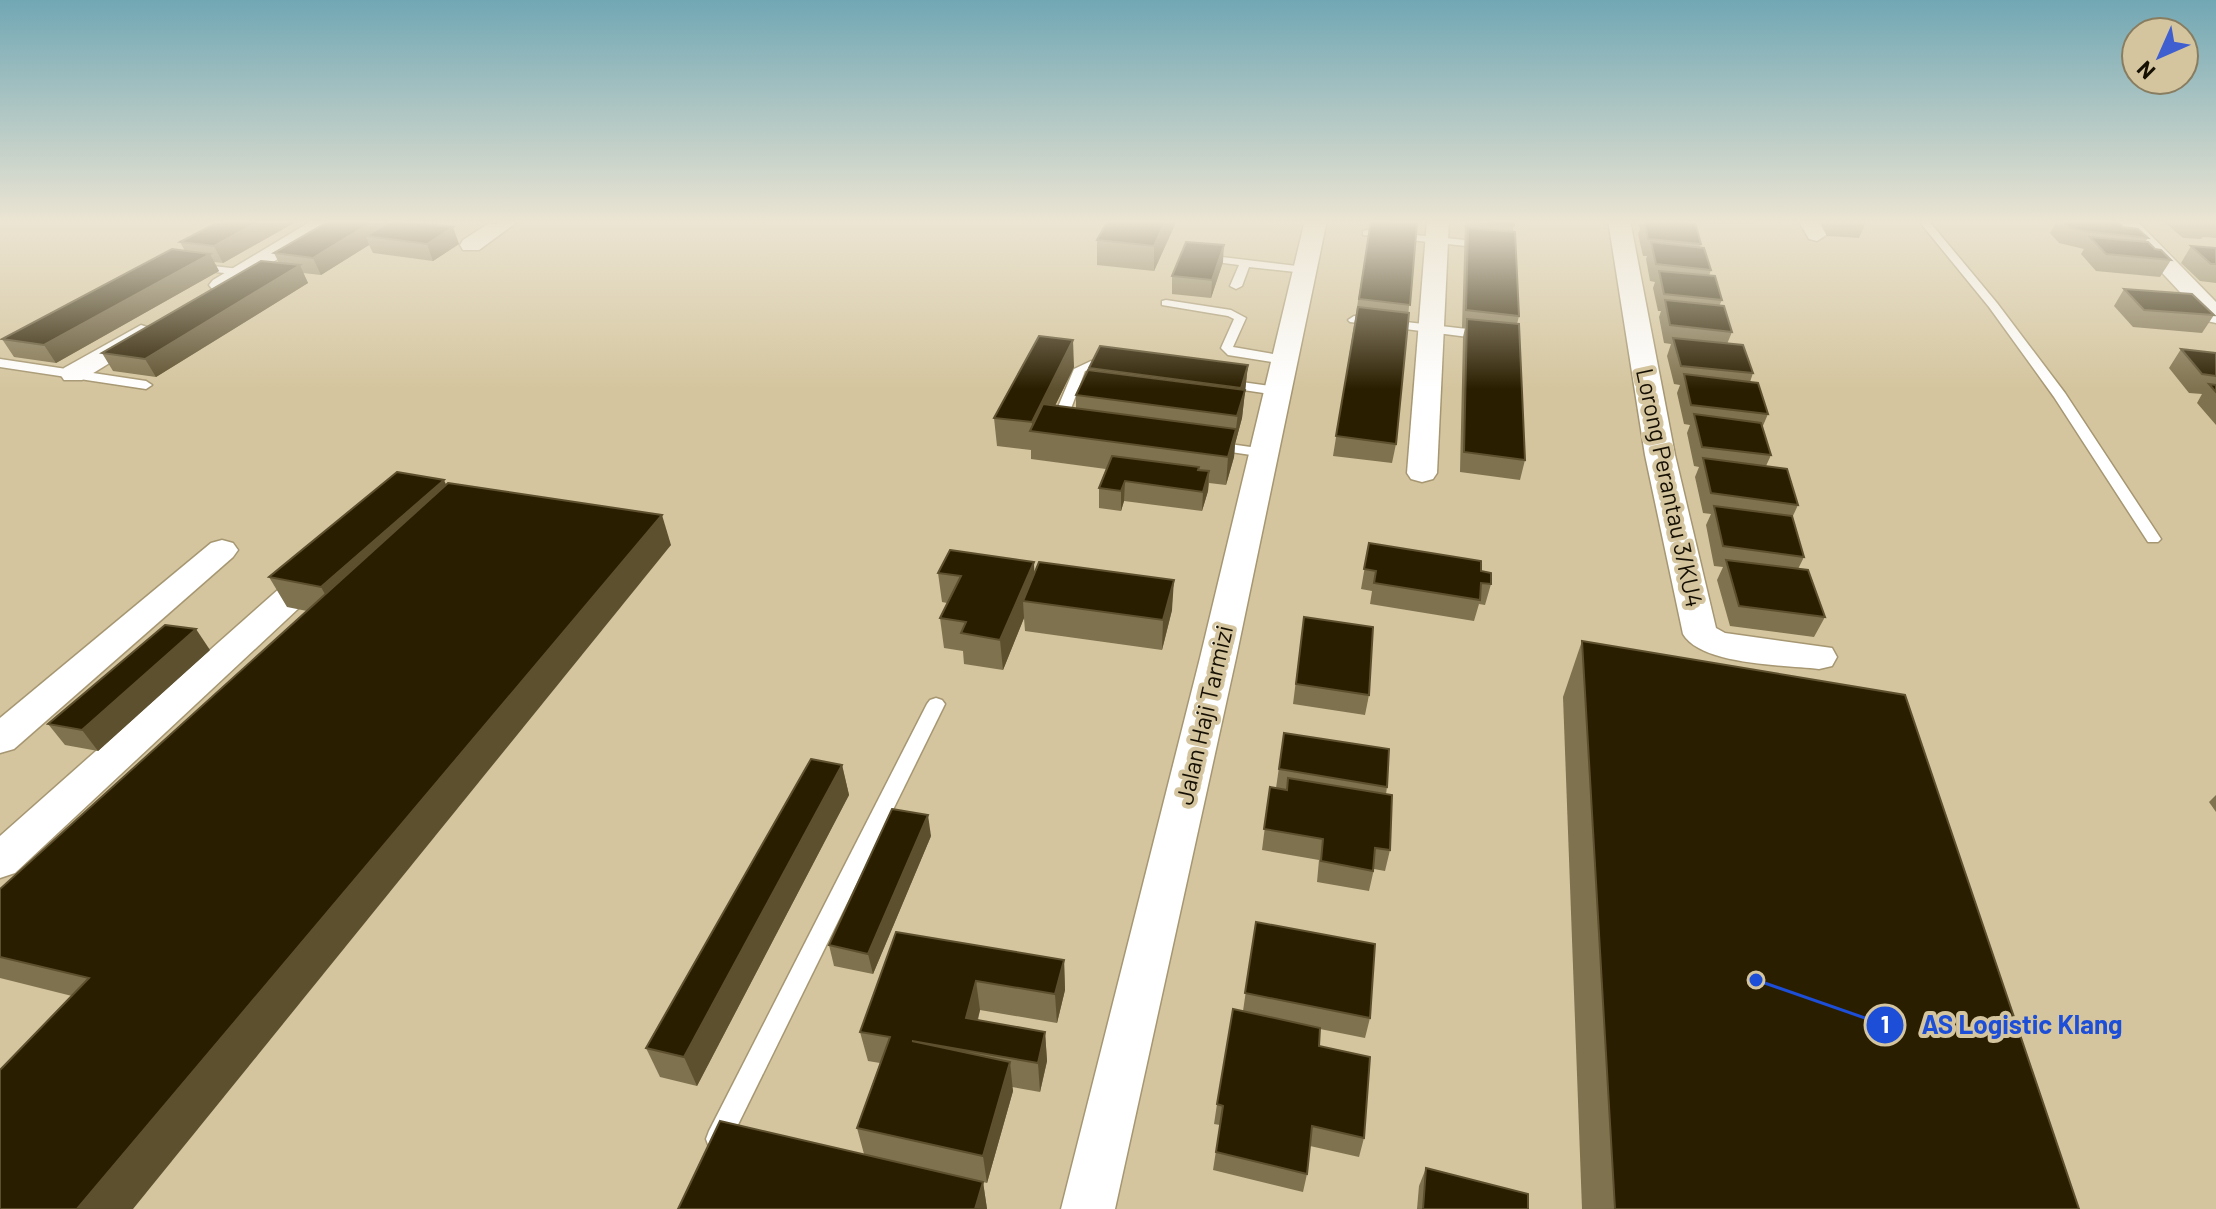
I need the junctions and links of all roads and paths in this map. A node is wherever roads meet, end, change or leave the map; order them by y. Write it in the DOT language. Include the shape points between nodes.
graph roads {
  1 [pos="242,276"];
  2 [pos="1240,276"];
  3 [pos="1304,276"];
  4 [pos="1435,276"];
  5 [pos="1629,276"];
  6 [pos="1969,276"];
  7 [pos="2178,276"];
  8 [pos="1236,286"];
  9 [pos="203,296"];
  10 [pos="1166,303"];
  11 [pos="2216,316"];
  12 [pos="164,319"];
  13 [pos="1354,320"];
  14 [pos="1432,329"];
  15 [pos="1503,337"];
  16 [pos="0,363"];
  17 [pos="1130,370"];
  18 [pos="73,374"];
  19 [pos="1282,376"];
  20 [pos="1219,383"];
  21 [pos="146,385"];
  22 [pos="1085,427"];
  23 [pos="1202,444"];
  24 [pos="1265,453"];
  25 [pos="1422,473"];
  26 [pos="2153,539"];
  27 [pos="222,550"];
  28 [pos="343,550"];
  29 [pos="1819,657"];
  30 [pos="936,704"];
  31 [pos="0,739"];
  32 [pos="0,861"];
  33 [pos="711,1153"];
  34 [pos="1088,1209"];
  1 -- 9 [label="street"];
  2 -- 8 [label="lane"];
  3 -- 19 [label="street, Jalan Haji Tarmizi"];
  4 -- 14 [label="street"];
  5 -- 29 [label="street, Lorong Perantau 3/KU4" via="1660,455 1700,634 1717,644"];
  6 -- 26 [label="lane" via="2060,396"];
  7 -- 11 [label="street"];
  10 -- 19 [label="lane" via="1240,318 1227,348"];
  12 -- 18 [label="street"];
  13 -- 14 [label="lane"];
  14 -- 15 [label="lane"];
  14 -- 25 [label="street"];
  16 -- 18 [label="lane"];
  17 -- 22 [label="lane" via="1091,365 1080,369 1062,419"];
  18 -- 21 [label="lane"];
  19 -- 20 [label="lane"];
  19 -- 24 [label="street, Jalan Haji Tarmizi"];
  23 -- 24 [label="lane"];
  24 -- 34 [label="street, Jalan Haji Tarmizi"];
  27 -- 31 [label="street"];
  28 -- 32 [label="street"];
  30 -- 33 [label="lane"];
}
